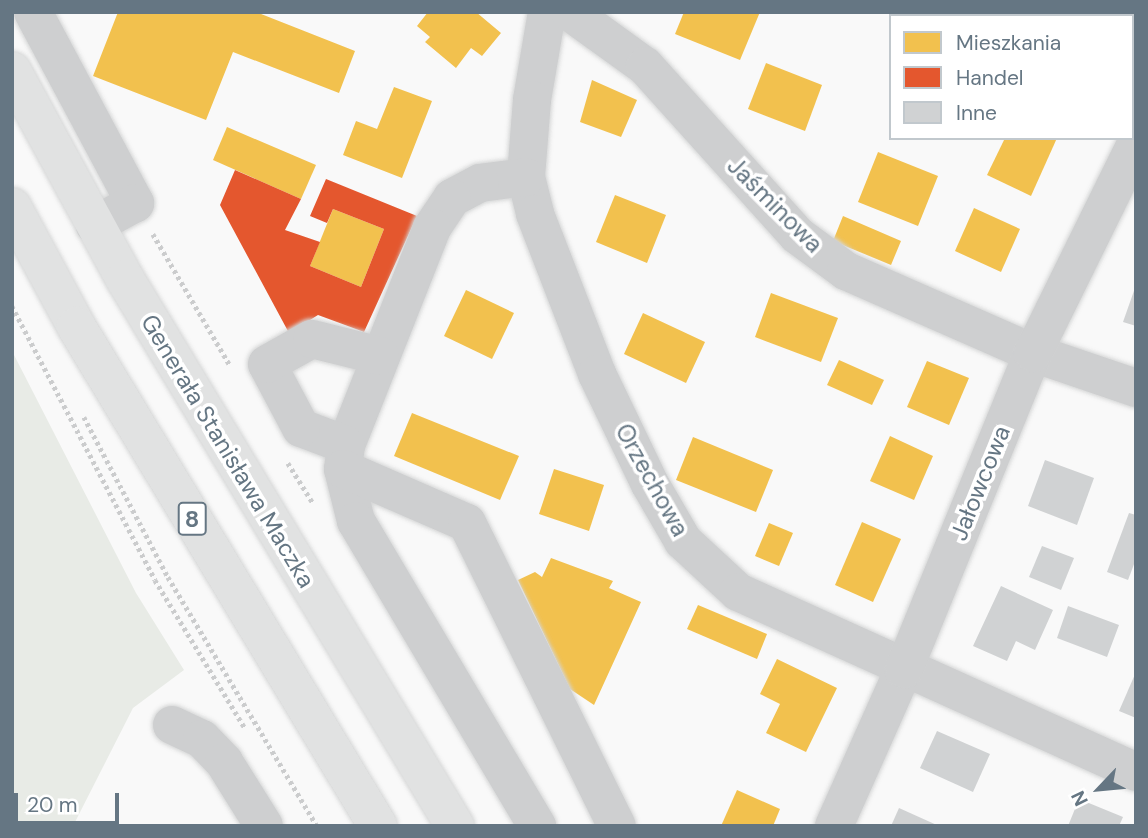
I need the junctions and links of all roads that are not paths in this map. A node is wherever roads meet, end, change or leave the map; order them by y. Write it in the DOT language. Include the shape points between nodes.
graph roads {
  1 [pos="33,12"];
  2 [pos="547,12"];
  3 [pos="570,12"];
  4 [pos="12,71"];
  5 [pos="1136,144"];
  6 [pos="526,177"];
  7 [pos="12,207"];
  8 [pos="95,225"];
  9 [pos="1033,353"];
  10 [pos="380,356"];
  11 [pos="1136,388"];
  12 [pos="345,457"];
  13 [pos="904,669"];
  14 [pos="172,724"];
  15 [pos="1136,772"];
  16 [pos="264,826"];
  17 [pos="378,826"];
  18 [pos="455,826"];
  19 [pos="537,826"];
  20 [pos="617,826"];
  21 [pos="834,826"];
  1 -- 8 [label="street" via="135,203"];
  2 -- 6 [label="street, Orzechowa" via="532,100"];
  3 -- 9 [label="street, Jaśminowa" via="645,66 758,193 817,251 846,271"];
  4 -- 8 [label="highway, Generała Stanisława Maczka"];
  5 -- 9 [label="street, Jałowcowa"];
  6 -- 10 [label="street" via="481,183 452,198 432,228"];
  6 -- 13 [label="street, Orzechowa" via="548,250 597,374 633,451 684,541 738,592"];
  7 -- 17 [label="highway, 8" via="76,326"];
  8 -- 18 [label="highway, Generała Stanisława Maczka"];
  9 -- 11 [label="street, Jaśminowa"];
  9 -- 13 [label="street, Jałowcowa"];
  10 -- 12 [label="street"];
  10 -- 12 [label="street" via="312,339 267,364 301,428"];
  12 -- 19 [label="street" via="356,521"];
  12 -- 20 [label="street" via="467,523"];
  13 -- 15 [label="street, Orzechowa"];
  13 -- 21 [label="street, Jałowcowa"];
  14 -- 16 [label="street" via="202,738 224,762"];
}
